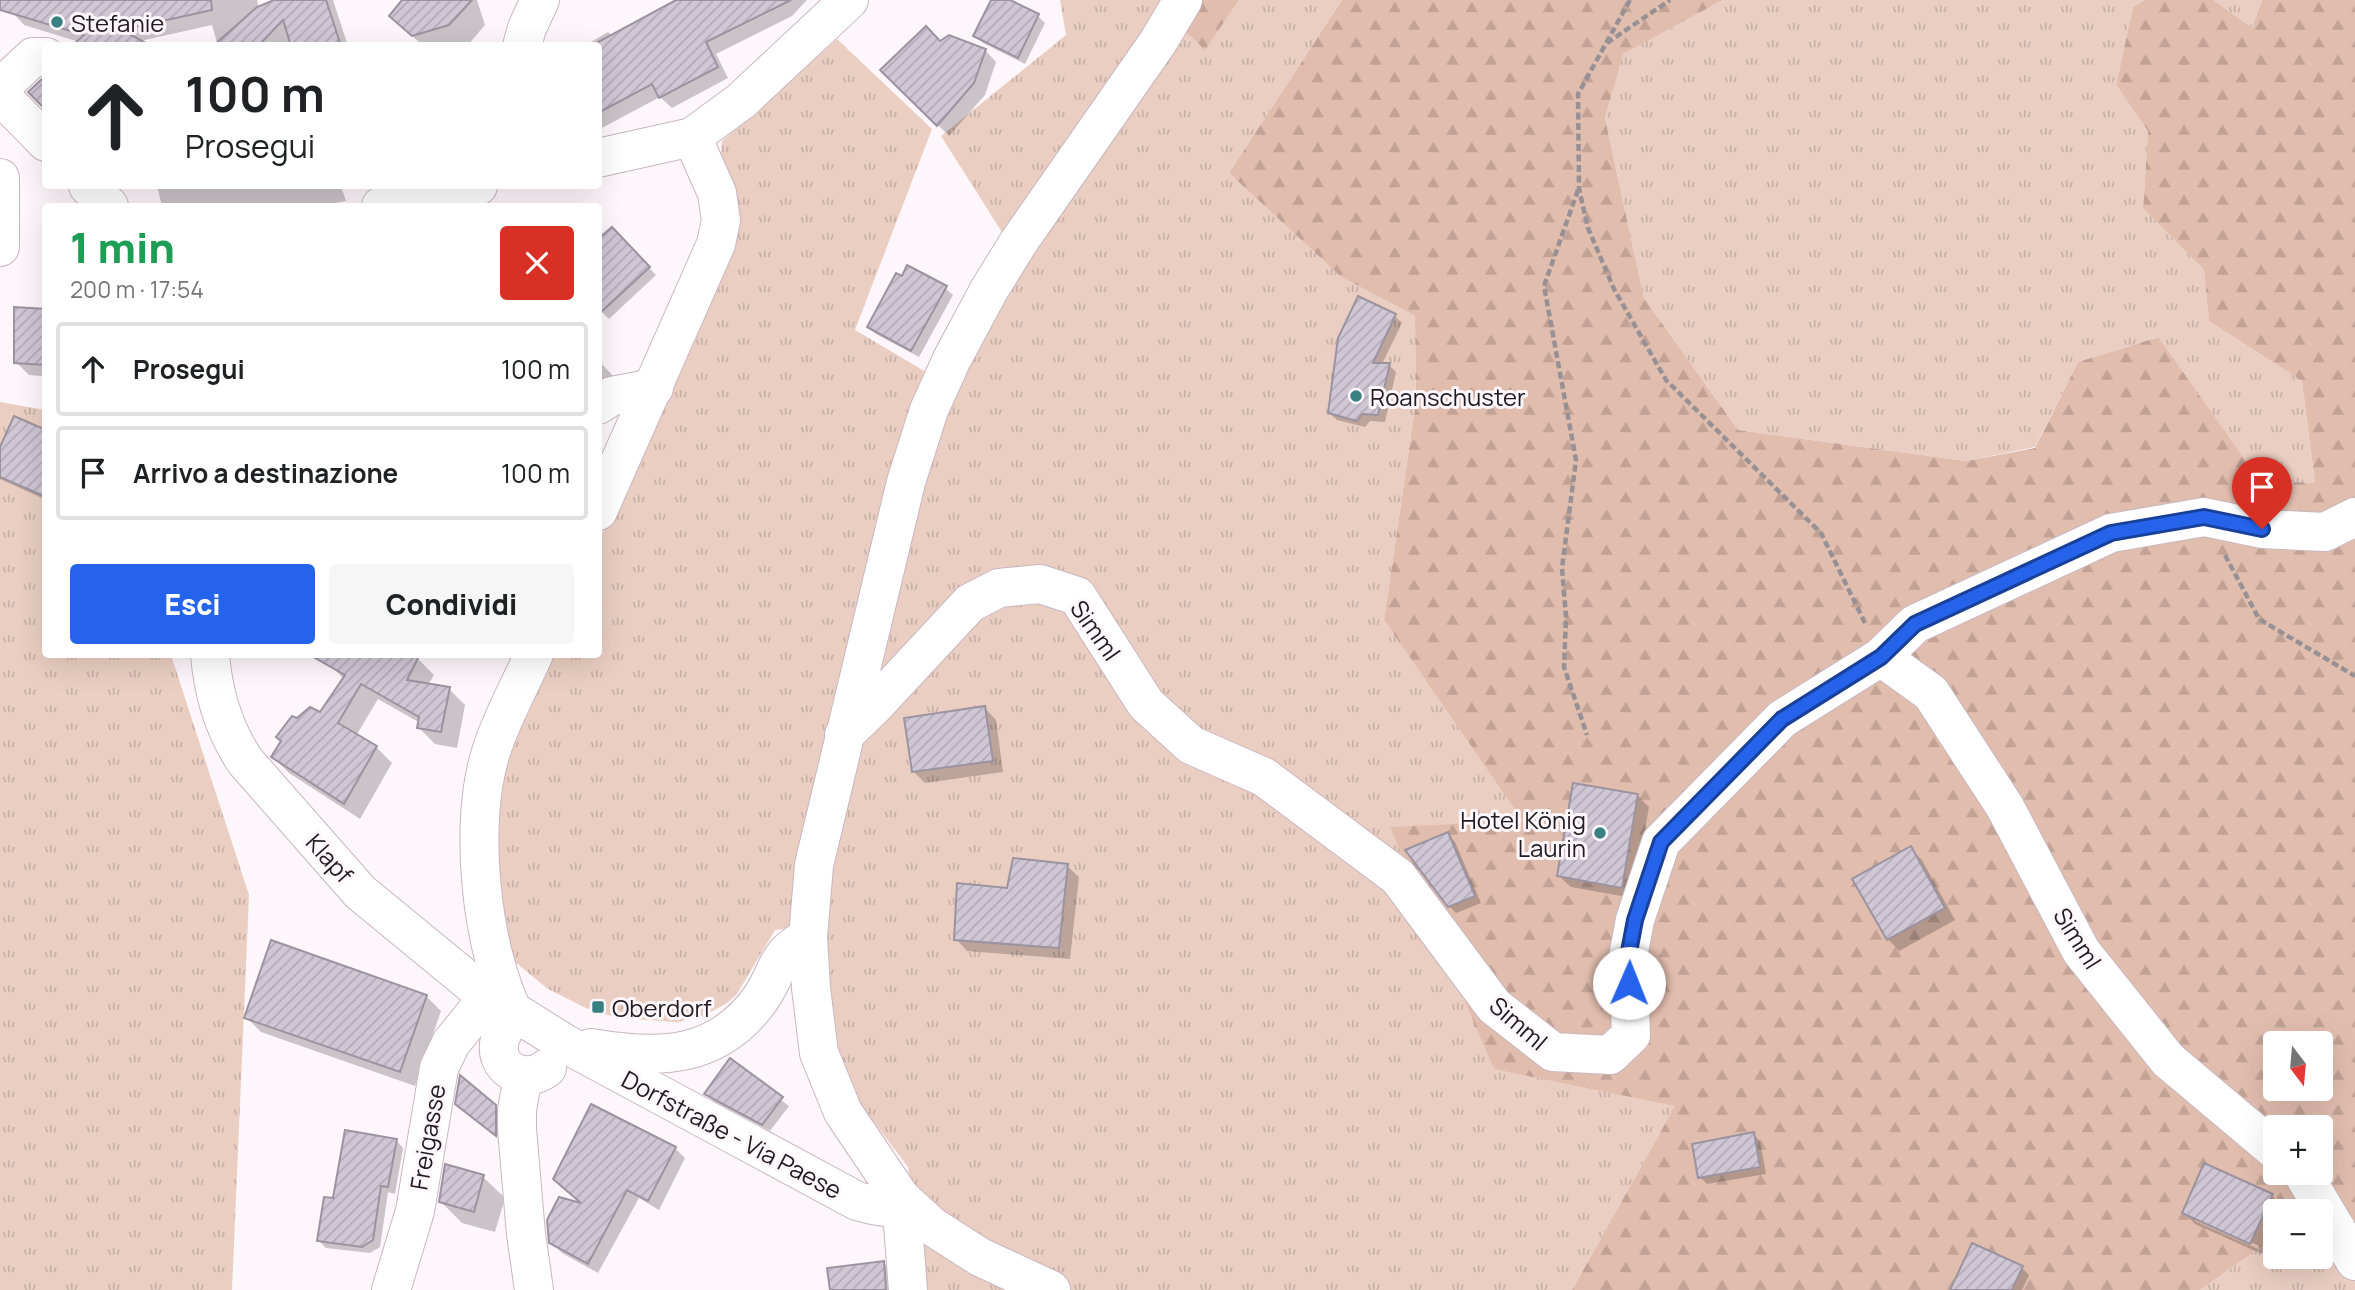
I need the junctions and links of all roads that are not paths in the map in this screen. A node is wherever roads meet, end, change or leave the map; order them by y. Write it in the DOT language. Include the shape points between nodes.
graph roads {
  1 [pos="540,0"];
  2 [pos="819,0"];
  3 [pos="849,0"];
  4 [pos="1183,0"];
  5 [pos="523,42"];
  6 [pos="42,57"];
  7 [pos="761,84"];
  8 [pos="0,88"];
  9 [pos="0,95"];
  10 [pos="692,137"];
  11 [pos="42,138"];
  12 [pos="602,157"];
  13 [pos="0,178"];
  14 [pos="463,189"];
  15 [pos="396,203"];
  16 [pos="0,247"];
  17 [pos="654,388"];
  18 [pos="602,402"];
  19 [pos="602,502"];
  20 [pos="2355,517"];
  21 [pos="1881,657"];
  22 [pos="210,658"];
  23 [pos="532,658"];
  24 [pos="844,735"];
  25 [pos="808,937"];
  26 [pos="502,1005"];
  27 [pos="564,1043"];
  28 [pos="523,1076"];
  29 [pos="2263,1140"];
  30 [pos="2310,1185"];
  31 [pos="901,1198"];
  32 [pos="2355,1261"];
  33 [pos="391,1290"];
  34 [pos="534,1290"];
  35 [pos="908,1290"];
  36 [pos="1051,1290"];
  1 -- 5 [label="street"];
  2 -- 7 [label="street" via="755,64"];
  3 -- 7 [label="street"];
  4 -- 24 [label="street" via="1018,243 952,359 929,410 906,482"];
  6 -- 8 [label="street" via="33,57"];
  7 -- 10 [label="street"];
  9 -- 11 [label="street"];
  10 -- 12 [label="street"];
  10 -- 17 [label="street" via="717,193 721,220 716,244"];
  13 -- 16 [label="street"];
  14 -- 15 [label="street"];
  17 -- 18 [label="street" via="611,396"];
  17 -- 19 [label="street"];
  20 -- 21 [label="street" via="2325,532 2262,529 2204,517 2111,533 1915,624"];
  21 -- 24 [label="street, Simml" via="1782,719 1661,842 1628,957 1631,1034 1610,1055 1553,1052 1494,1006 1398,877 1264,777 1191,745 1146,704 1077,596 1040,584 999,588 970,603"];
  21 -- 29 [label="street, Simml" via="1931,693 2005,807 2081,951 2168,1060"];
  22 -- 26 [label="street, Klapf" via="219,708 237,750 253,771 360,892"];
  23 -- 26 [label="street" via="491,751 479,830 489,940 504,994"];
  24 -- 25 [label="street" via="814,865"];
  25 -- 27 [label="street, Dorfstraße - Via Paese" via="780,959 763,994 719,1040 696,1048 632,1055"];
  25 -- 31 [label="street" via="819,1053 843,1112"];
  26 -- 27 [label="street, Dorfstraße - Via Paese"];
  26 -- 28 [label="street" via="500,1055 513,1072"];
  26 -- 33 [label="street, Freigasse" via="452,1043 439,1068 415,1211"];
  27 -- 28 [label="street" via="546,1069"];
  27 -- 31 [label="street, Dorfstraße - Via Paese" via="857,1201 883,1208 894,1206"];
  28 -- 34 [label="street" via="517,1110 518,1151"];
  30 -- 32 [label="street"];
  31 -- 35 [label="street"];
  31 -- 36 [label="street" via="933,1227 980,1257"];
}
